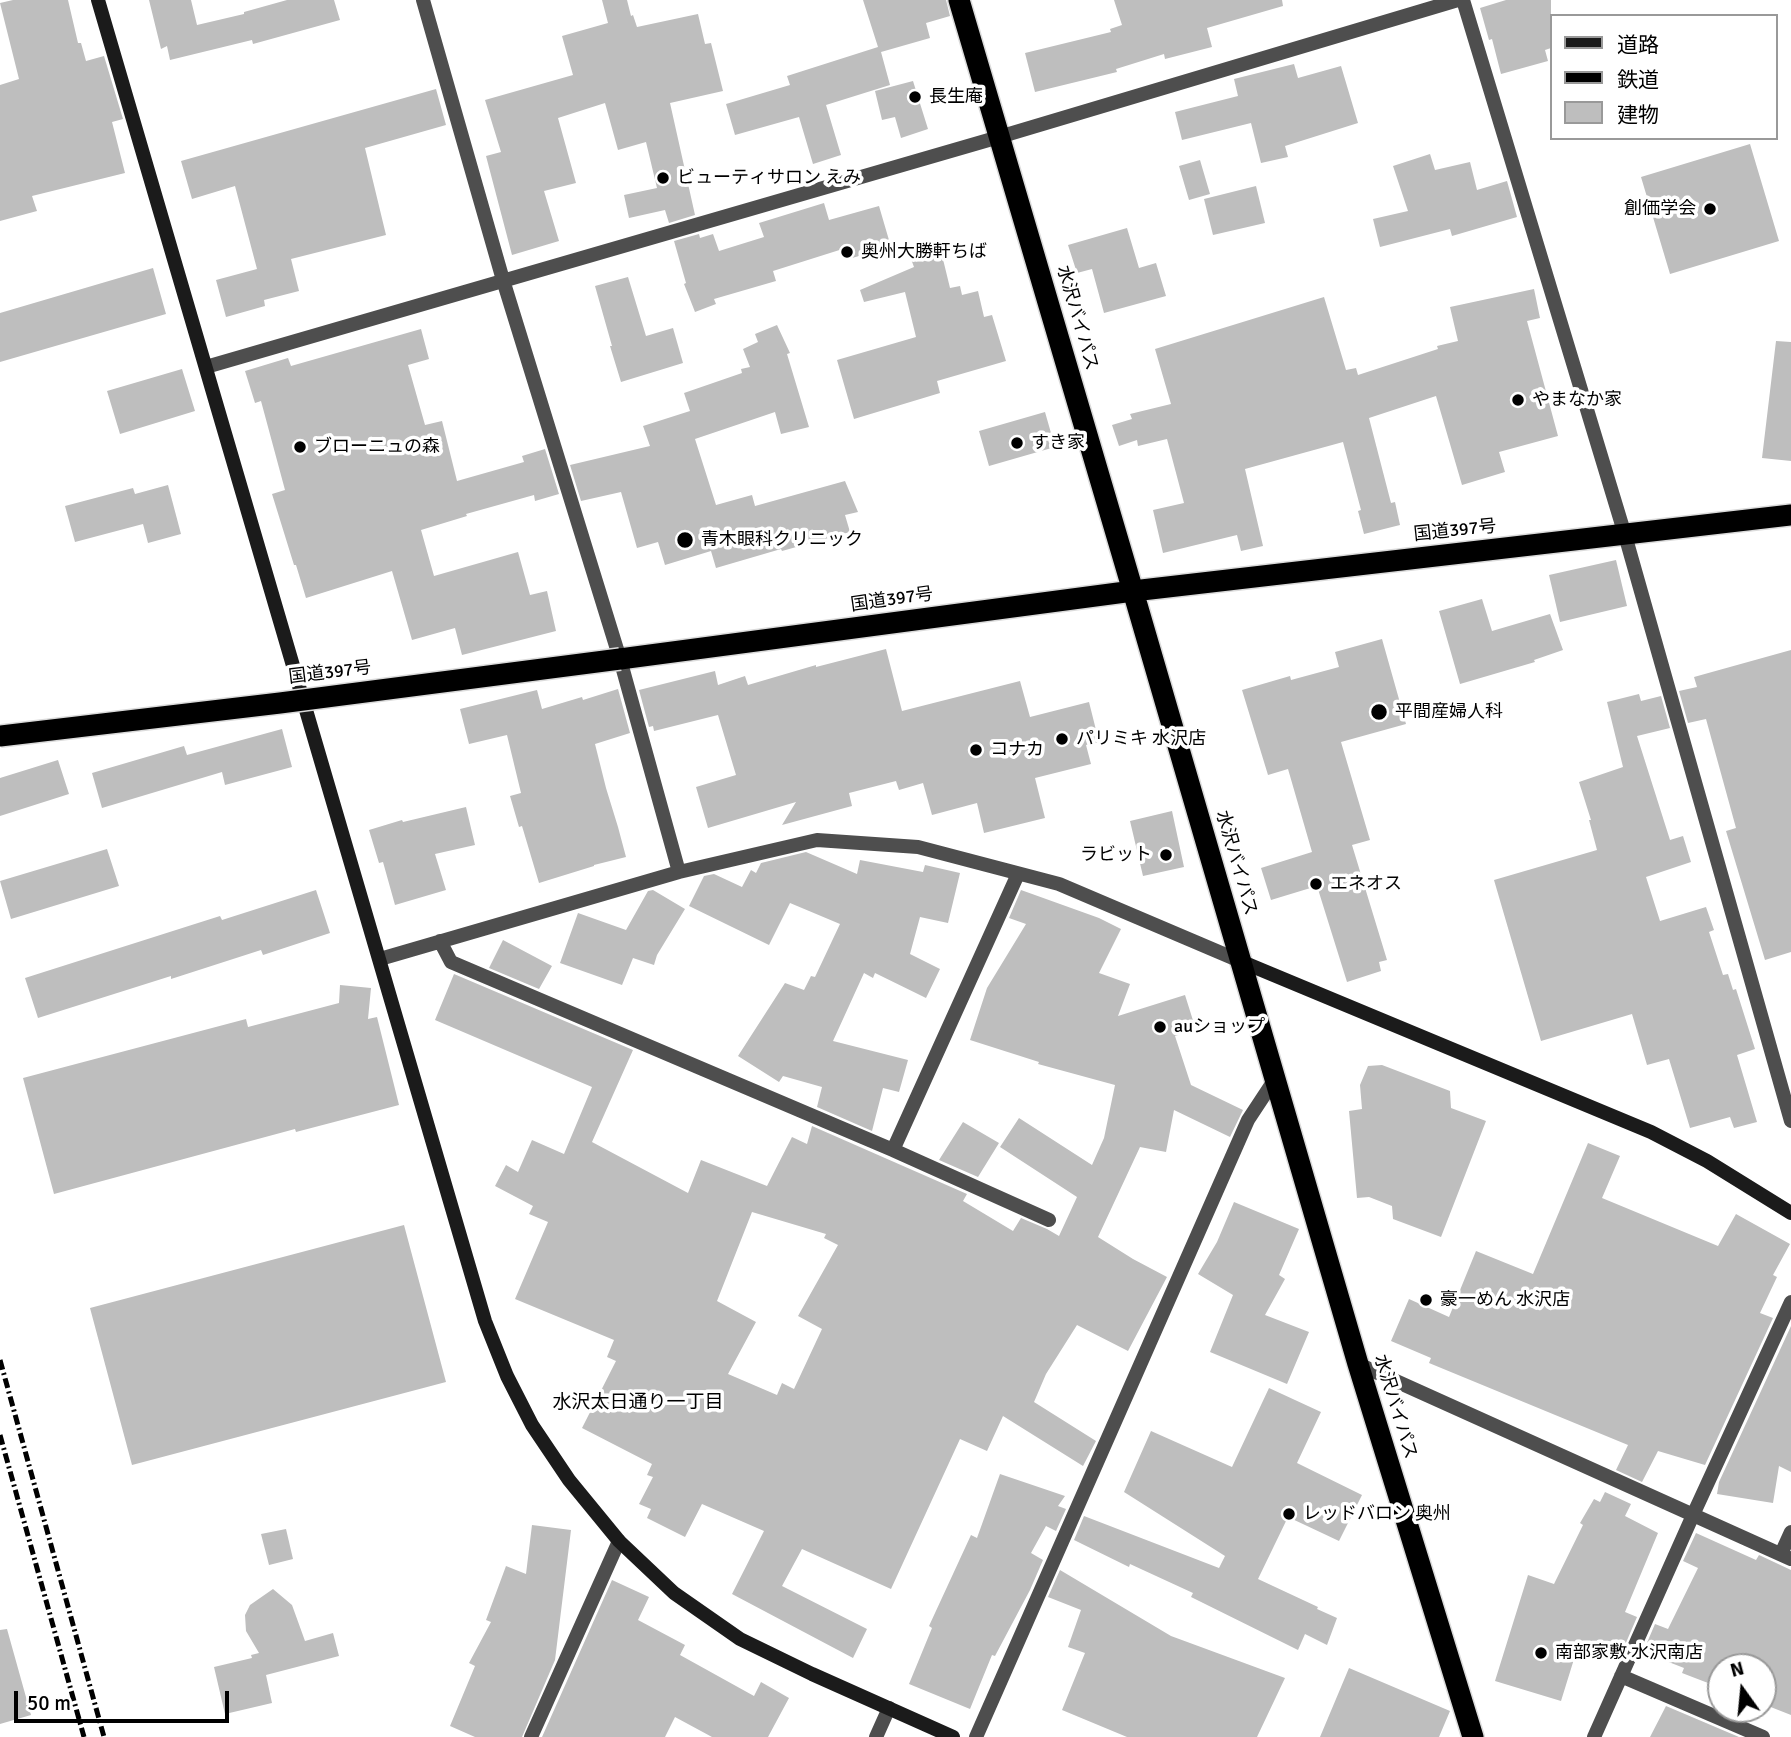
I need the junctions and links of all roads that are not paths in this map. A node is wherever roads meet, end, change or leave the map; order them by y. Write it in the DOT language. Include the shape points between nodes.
graph roads {
  1 [pos="98,0"];
  2 [pos="423,0"];
  3 [pos="959,0"];
  4 [pos="1458,0"];
  5 [pos="1463,0"];
  6 [pos="999,137"];
  7 [pos="503,280"];
  8 [pos="206,367"];
  9 [pos="1791,515"];
  10 [pos="1625,535"];
  11 [pos="1133,590"];
  12 [pos="620,659"];
  13 [pos="0,736"];
  14 [pos="679,872"];
  15 [pos="1018,874"];
  16 [pos="440,942"];
  17 [pos="380,959"];
  18 [pos="1240,961"];
  19 [pos="1275,1079"];
  20 [pos="1791,1121"];
  21 [pos="893,1150"];
  22 [pos="1791,1213"];
  23 [pos="1049,1220"];
  24 [pos="1791,1302"];
  25 [pos="1358,1364"];
  26 [pos="1693,1515"];
  27 [pos="1791,1532"];
  28 [pos="618,1541"];
  29 [pos="1786,1557"];
  30 [pos="1621,1676"];
  31 [pos="889,1708"];
  32 [pos="531,1737"];
  33 [pos="876,1737"];
  34 [pos="953,1737"];
  35 [pos="976,1737"];
  36 [pos="1472,1737"];
  37 [pos="1594,1737"];
  38 [pos="1763,1737"];
  1 -- 8 [label="street"];
  2 -- 7 [label="street"];
  3 -- 6 [label="highway, 水沢バイパス"];
  4 -- 6 [label="street"];
  5 -- 10 [label="street"];
  6 -- 7 [label="street"];
  6 -- 11 [label="highway, 水沢バイパス"];
  7 -- 8 [label="street"];
  7 -- 12 [label="street"];
  8 -- 17 [label="street"];
  9 -- 10 [label="highway, 国道397号"];
  10 -- 11 [label="highway, 国道397号"];
  10 -- 20 [label="street"];
  11 -- 12 [label="highway, 国道397号"];
  11 -- 18 [label="highway, 水沢バイパス"];
  12 -- 13 [label="highway, 国道397号, bridge"];
  12 -- 14 [label="street"];
  14 -- 15 [label="street" via="817,840 918,847"];
  14 -- 16 [label="street"];
  15 -- 18 [label="street" via="1059,884"];
  15 -- 21 [label="street"];
  16 -- 17 [label="street"];
  16 -- 21 [label="street" via="450,962"];
  17 -- 28 [label="street" via="485,1321 507,1376 539,1436"];
  18 -- 19 [label="highway, 水沢バイパス"];
  18 -- 22 [label="street" via="1650,1132"];
  19 -- 25 [label="highway, 水沢バイパス"];
  19 -- 35 [label="street" via="1248,1120"];
  21 -- 23 [label="street"];
  24 -- 26 [label="street"];
  25 -- 26 [label="street"];
  25 -- 36 [label="highway, 水沢バイパス"];
  26 -- 29 [label="street"];
  26 -- 30 [label="street"];
  27 -- 29 [label="street"];
  28 -- 31 [label="street" via="674,1593 740,1639"];
  28 -- 32 [label="street"];
  30 -- 37 [label="street"];
  30 -- 38 [label="street"];
  31 -- 33 [label="street"];
  31 -- 34 [label="street"];
}
